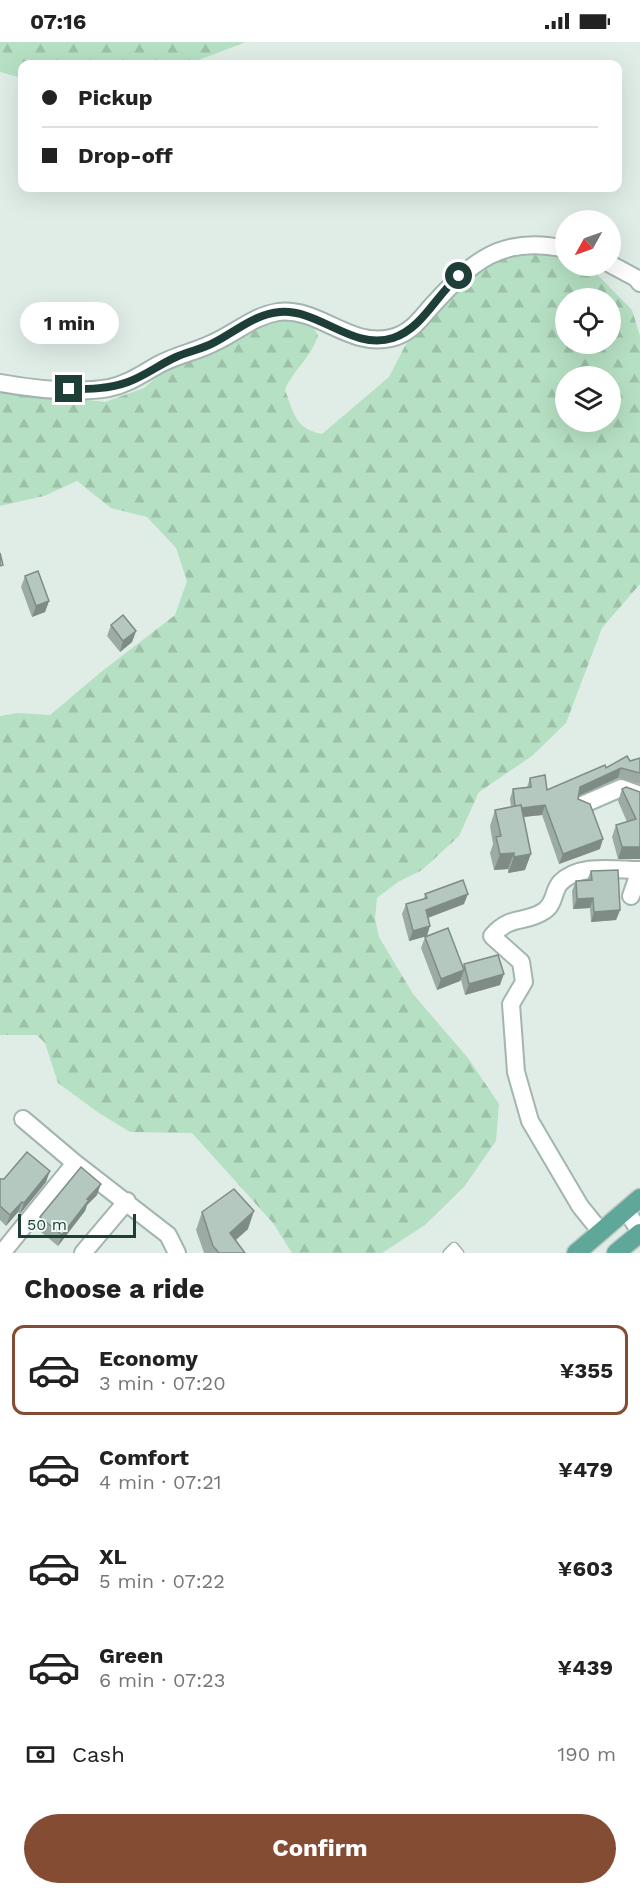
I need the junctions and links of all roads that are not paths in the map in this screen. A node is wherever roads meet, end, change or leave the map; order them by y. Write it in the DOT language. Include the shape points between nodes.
graph roads {
  1 [pos="555,247"];
  2 [pos="621,270"];
  3 [pos="640,283"];
  4 [pos="0,383"];
  5 [pos="640,795"];
  6 [pos="584,804"];
  7 [pos="640,870"];
  8 [pos="631,896"];
  9 [pos="23,1119"];
  10 [pos="75,1163"];
  11 [pos="127,1201"];
  12 [pos="633,1204"];
  13 [pos="601,1232"];
  14 [pos="640,1232"];
  15 [pos="2,1253"];
  16 [pos="83,1253"];
  17 [pos="177,1253"];
  18 [pos="447,1253"];
  19 [pos="459,1253"];
  20 [pos="576,1253"];
  21 [pos="616,1253"];
  1 -- 4 [label="street" via="512,246 484,256 449,285 411,329 392,338 374,340 349,335 316,318 280,312 260,316 213,343 109,388"];
  2 -- 3 [label="street"];
  5 -- 6 [label="street" via="621,788"];
  7 -- 8 [label="street"];
  7 -- 13 [label="street" via="579,870 559,884 554,901 544,911 503,924 492,936 521,962 524,982 511,1004 516,1072 530,1121 580,1206"];
  9 -- 10 [label="street"];
  10 -- 11 [label="street"];
  10 -- 15 [label="street"];
  11 -- 16 [label="street"];
  11 -- 17 [label="street" via="168,1235"];
  12 -- 13 [label="main road"];
  12 -- 14 [label="street"];
  13 -- 20 [label="main road"];
  14 -- 21 [label="main road"];
  18 -- 19 [label="lane" via="454,1247"];
}
